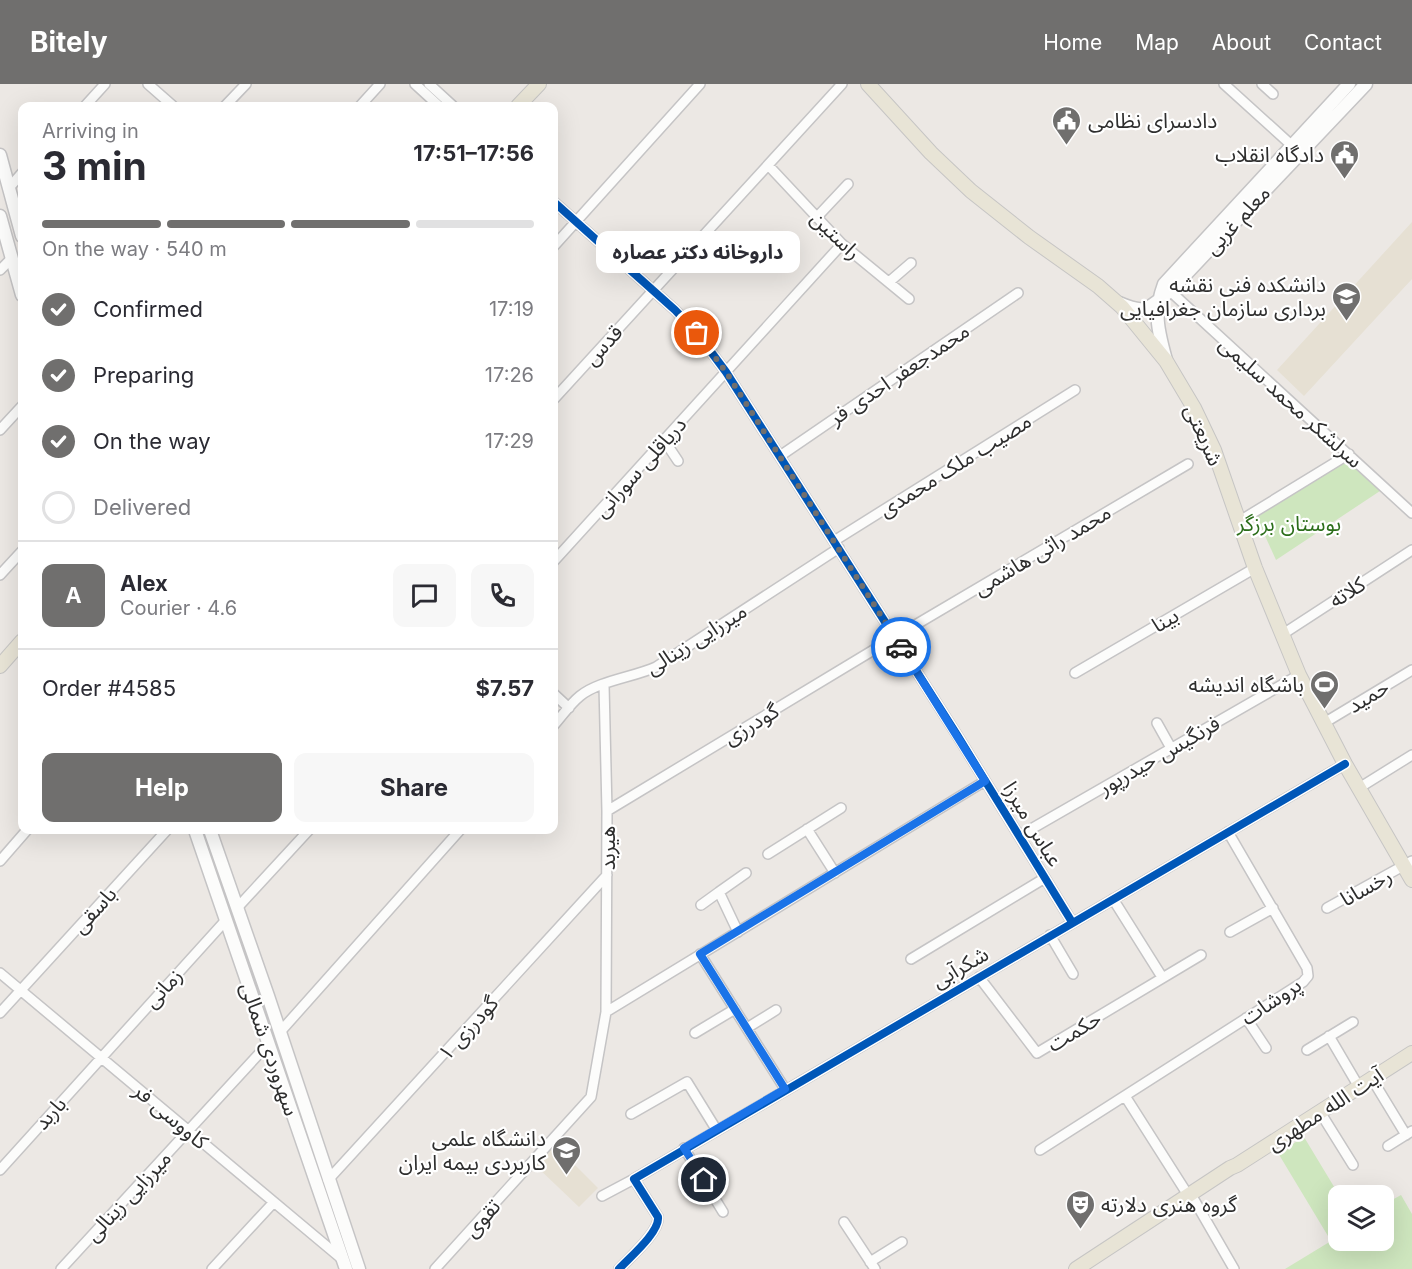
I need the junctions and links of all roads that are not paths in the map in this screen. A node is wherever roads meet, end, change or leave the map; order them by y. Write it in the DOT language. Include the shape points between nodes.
graph roads {
  1 [pos="105,84"];
  2 [pos="148,84"];
  3 [pos="246,84"];
  4 [pos="380,84"];
  5 [pos="415,84"];
  6 [pos="429,84"];
  7 [pos="539,84"];
  8 [pos="700,84"];
  9 [pos="842,84"];
  10 [pos="868,84"];
  11 [pos="1224,84"];
  12 [pos="1262,84"];
  13 [pos="1349,84"];
  14 [pos="1366,84"];
  15 [pos="1273,94"];
  16 [pos="89,102"];
  17 [pos="168,102"];
  18 [pos="229,102"];
  19 [pos="364,102"];
  20 [pos="435,102"];
  21 [pos="449,102"];
  22 [pos="522,102"];
  23 [pos="1326,117"];
  24 [pos="1288,142"];
  25 [pos="0,154"];
  26 [pos="768,165"];
  27 [pos="18,178"];
  28 [pos="848,184"];
  29 [pos="9,188"];
  30 [pos="558,205"];
  31 [pos="0,216"];
  32 [pos="817,217"];
  33 [pos="18,221"];
  34 [pos="576,221"];
  35 [pos="1221,229"];
  36 [pos="558,241"];
  37 [pos="842,244"];
  38 [pos="12,258"];
  39 [pos="911,263"];
  40 [pos="0,270"];
  41 [pos="18,280"];
  42 [pos="889,282"];
  43 [pos="653,290"];
  44 [pos="1170,291"];
  45 [pos="1018,293"];
  46 [pos="909,299"];
  47 [pos="1158,301"];
  48 [pos="1116,302"];
  49 [pos="1166,361"];
  50 [pos="726,372"];
  51 [pos="1075,390"];
  52 [pos="558,395"];
  53 [pos="18,410"];
  54 [pos="0,430"];
  55 [pos="664,440"];
  56 [pos="1349,454"];
  57 [pos="780,456"];
  58 [pos="678,461"];
  59 [pos="1188,464"];
  60 [pos="1412,513"];
  61 [pos="1238,522"];
  62 [pos="836,545"];
  63 [pos="1412,550"];
  64 [pos="18,555"];
  65 [pos="558,557"];
  66 [pos="1255,567"];
  67 [pos="0,575"];
  68 [pos="1282,634"];
  69 [pos="895,637"];
  70 [pos="18,646"];
  71 [pos="0,666"];
  72 [pos="1412,670"];
  73 [pos="1075,673"];
  74 [pos="1299,675"];
  75 [pos="604,685"];
  76 [pos="558,698"];
  77 [pos="569,708"];
  78 [pos="558,720"];
  79 [pos="1157,723"];
  80 [pos="1324,723"];
  81 [pos="1171,748"];
  82 [pos="1412,755"];
  83 [pos="1346,764"];
  84 [pos="985,781"];
  85 [pos="1359,788"];
  86 [pos="841,808"];
  87 [pos="607,811"];
  88 [pos="807,829"];
  89 [pos="1228,832"];
  90 [pos="24,834"];
  91 [pos="163,834"];
  92 [pos="196,834"];
  93 [pos="211,834"];
  94 [pos="305,834"];
  95 [pos="456,834"];
  96 [pos="1019,836"];
  97 [pos="768,854"];
  98 [pos="0,861"];
  99 [pos="1408,864"];
  100 [pos="746,873"];
  101 [pos="835,873"];
  102 [pos="607,875"];
  103 [pos="1045,878"];
  104 [pos="1412,880"];
  105 [pos="719,892"];
  106 [pos="1113,899"];
  107 [pos="701,904"];
  108 [pos="238,908"];
  109 [pos="1273,908"];
  110 [pos="1327,908"];
  111 [pos="226,920"];
  112 [pos="1072,922"];
  113 [pos="738,932"];
  114 [pos="1230,932"];
  115 [pos="1050,936"];
  116 [pos="700,954"];
  117 [pos="1202,955"];
  118 [pos="911,959"];
  119 [pos="0,973"];
  120 [pos="1073,974"];
  121 [pos="979,976"];
  122 [pos="1162,977"];
  123 [pos="21,990"];
  124 [pos="735,1009"];
  125 [pos="776,1010"];
  126 [pos="606,1012"];
  127 [pos="0,1013"];
  128 [pos="1246,1018"];
  129 [pos="1353,1022"];
  130 [pos="747,1028"];
  131 [pos="280,1032"];
  132 [pos="695,1033"];
  133 [pos="1329,1036"];
  134 [pos="268,1044"];
  135 [pos="1266,1048"];
  136 [pos="1307,1050"];
  137 [pos="1412,1053"];
  138 [pos="100,1057"];
  139 [pos="1372,1079"];
  140 [pos="1359,1087"];
  141 [pos="785,1089"];
  142 [pos="1125,1096"];
  143 [pos="1320,1112"];
  144 [pos="632,1114"];
  145 [pos="716,1129"];
  146 [pos="188,1131"];
  147 [pos="1409,1133"];
  148 [pos="1388,1146"];
  149 [pos="684,1148"];
  150 [pos="1040,1150"];
  151 [pos="1353,1165"];
  152 [pos="0,1170"];
  153 [pos="634,1179"];
  154 [pos="328,1180"];
  155 [pos="602,1196"];
  156 [pos="1191,1196"];
  157 [pos="274,1202"];
  158 [pos="723,1212"];
  159 [pos="844,1222"];
  160 [pos="902,1242"];
  161 [pos="344,1264"];
  162 [pos="1091,1265"];
  163 [pos="873,1266"];
  164 [pos="60,1269"];
  165 [pos="212,1269"];
  166 [pos="359,1269"];
  167 [pos="435,1269"];
  168 [pos="619,1269"];
  169 [pos="1076,1269"];
  170 [pos="1234,1269"];
  1 -- 16 [label="street"];
  2 -- 17 [label="street"];
  3 -- 18 [label="street"];
  4 -- 19 [label="street"];
  5 -- 20 [label="street"];
  6 -- 21 [label="street"];
  7 -- 22 [label="main road"];
  8 -- 34 [label="street"];
  9 -- 26 [label="street, قدس"];
  10 -- 48 [label="main road, شریعتی" via="971,191"];
  11 -- 24 [label="street"];
  12 -- 15 [label="street"];
  13 -- 23 [label="main road, معلم غربی"];
  14 -- 23 [label="main road, معلم غربی"];
  23 -- 35 [label="main road, معلم غربی"];
  25 -- 29 [label="main road"];
  26 -- 32 [label="street, راستین"];
  26 -- 43 [label="street, قدس"];
  27 -- 29 [label="street"];
  28 -- 32 [label="street"];
  29 -- 33 [label="main road"];
  30 -- 34 [label="street, عباس میرزا"];
  31 -- 38 [label="main road"];
  32 -- 37 [label="street, راستین"];
  34 -- 36 [label="street"];
  34 -- 43 [label="street, عباس میرزا"];
  35 -- 44 [label="main road, معلم غربی"];
  35 -- 47 [label="main road, معلم غربی" via="1164,284"];
  37 -- 42 [label="street, راستین"];
  37 -- 50 [label="street, دریاقلی سورانی"];
  38 -- 40 [label="street"];
  38 -- 41 [label="main road"];
  39 -- 42 [label="street"];
  42 -- 46 [label="street, راستین"];
  43 -- 50 [label="street, عباس میرزا" via="697,333"];
  43 -- 52 [label="street, قدس"];
  44 -- 47 [label="main road, معلم غربی"];
  44 -- 56 [label="street, سرلشکر محمد سلیمی"];
  45 -- 57 [label="street, محمدجعفر احدی فر"];
  47 -- 48 [label="main road" via="1141,310"];
  47 -- 49 [label="main road" via="1157,326"];
  48 -- 49 [label="main road, شریعتی"];
  49 -- 61 [label="main road, شریعتی" via="1202,423"];
  50 -- 55 [label="street, دریاقلی سورانی"];
  50 -- 57 [label="street, عباس میرزا"];
  51 -- 62 [label="street, مصیب ملک محمدی"];
  53 -- 54 [label="street"];
  55 -- 58 [label="street"];
  55 -- 65 [label="street, دریاقلی سورانی"];
  56 -- 60 [label="street, سرلشکر محمد سلیمی"];
  56 -- 61 [label="street"];
  57 -- 62 [label="street, عباس میرزا"];
  59 -- 69 [label="street, محمد راثی هاشمی"];
  61 -- 66 [label="main road, شریعتی"];
  62 -- 69 [label="street, عباس میرزا"];
  62 -- 75 [label="street, میرزایی زینالی" via="656,667"];
  63 -- 68 [label="street, کلاته"];
  64 -- 67 [label="street"];
  66 -- 68 [label="main road, شریعتی"];
  66 -- 73 [label="street, بینا"];
  68 -- 74 [label="main road, شریعتی"];
  69 -- 84 [label="street, عباس میرزا"];
  69 -- 87 [label="street, گودرزی"];
  70 -- 71 [label="main road"];
  72 -- 80 [label="street, حمید"];
  74 -- 80 [label="main road, شریعتی"];
  74 -- 81 [label="street, فرنگیس حیدرپور"];
  75 -- 77 [label="street, میرزایی زینالی" via="580,696"];
  75 -- 87 [label="street, هیربد"];
  76 -- 77 [label="street"];
  77 -- 78 [label="street, میرزایی زینالی"];
  79 -- 81 [label="street"];
  80 -- 83 [label="main road, شریعتی"];
  81 -- 96 [label="street, فرنگیس حیدرپور"];
  82 -- 85 [label="street"];
  83 -- 85 [label="main road, شریعتی"];
  83 -- 89 [label="street, شکرآبی"];
  84 -- 96 [label="street, عباس میرزا"];
  84 -- 101 [label="street"];
  85 -- 99 [label="main road, شریعتی"];
  86 -- 88 [label="street"];
  87 -- 102 [label="street, هیربد"];
  88 -- 97 [label="street"];
  88 -- 101 [label="street"];
  89 -- 106 [label="street, شکرآبی"];
  89 -- 109 [label="street, پروشات"];
  90 -- 98 [label="street"];
  91 -- 123 [label="street, باسقی"];
  92 -- 111 [label="main road, سهروردی شمالی"];
  93 -- 108 [label="main road, سهروردی شمالی"];
  94 -- 108 [label="street"];
  95 -- 131 [label="street"];
  96 -- 103 [label="street, عباس میرزا"];
  99 -- 104 [label="main road, شریعتی"];
  99 -- 110 [label="street, رخسانا"];
  100 -- 105 [label="street"];
  101 -- 113 [label="street"];
  102 -- 126 [label="street, هیربد"];
  102 -- 154 [label="street, گودرزی ۱"];
  103 -- 112 [label="street, عباس میرزا"];
  103 -- 118 [label="street"];
  105 -- 107 [label="street"];
  105 -- 113 [label="street"];
  106 -- 112 [label="street, شکرآبی"];
  106 -- 122 [label="street"];
  108 -- 131 [label="main road, سهروردی شمالی"];
  109 -- 114 [label="street"];
  109 -- 128 [label="street, پروشات" via="1308,976"];
  111 -- 134 [label="main road, سهروردی شمالی"];
  111 -- 138 [label="street, زمانی"];
  112 -- 115 [label="street, شکرآبی"];
  113 -- 116 [label="street"];
  115 -- 120 [label="street"];
  115 -- 121 [label="street, شکرآبی"];
  116 -- 124 [label="street"];
  116 -- 126 [label="street"];
  117 -- 122 [label="street, حکمت"];
  119 -- 123 [label="street, کاووسی فر"];
  121 -- 122 [label="street, حکمت" via="1037,1053"];
  121 -- 141 [label="street, شکرآبی"];
  123 -- 127 [label="street, باسقی"];
  123 -- 138 [label="street, کاووسی فر"];
  124 -- 130 [label="street"];
  124 -- 132 [label="street"];
  125 -- 130 [label="street"];
  126 -- 167 [label="street, تقوی" via="591,1097"];
  128 -- 135 [label="street"];
  128 -- 142 [label="street, پروشات"];
  129 -- 133 [label="street"];
  130 -- 141 [label="street"];
  131 -- 134 [label="main road"];
  131 -- 154 [label="main road, سهروردی شمالی"];
  133 -- 136 [label="street"];
  133 -- 140 [label="street"];
  134 -- 146 [label="street, میرزایی زینالی"];
  134 -- 161 [label="main road, سهروردی شمالی"];
  137 -- 139 [label="main road, آیت الله مطهری"];
  138 -- 146 [label="street, کاووسی فر"];
  138 -- 152 [label="street, باربد"];
  139 -- 140 [label="main road, آیت الله مطهری"];
  139 -- 147 [label="street"];
  140 -- 143 [label="main road, آیت الله مطهری"];
  141 -- 145 [label="street, شکرآبی"];
  142 -- 150 [label="street, پروشات"];
  142 -- 156 [label="street"];
  143 -- 151 [label="street"];
  143 -- 156 [label="main road, آیت الله مطهری"];
  144 -- 145 [label="street" via="687,1082"];
  145 -- 149 [label="street, شکرآبی"];
  146 -- 157 [label="street, کاووسی فر"];
  146 -- 164 [label="street, میرزایی زینالی"];
  147 -- 148 [label="street"];
  149 -- 153 [label="street, شکرآبی"];
  149 -- 158 [label="street"];
  153 -- 155 [label="street, شکرآبی"];
  153 -- 168 [label="street" via="659,1222"];
  154 -- 166 [label="main road, سهروردی شمالی"];
  156 -- 162 [label="main road, آیت الله مطهری"];
  156 -- 170 [label="street"];
  157 -- 161 [label="street, کاووسی فر"];
  157 -- 165 [label="street"];
  159 -- 163 [label="street"];
  160 -- 163 [label="street"];
  162 -- 169 [label="main road, آیت الله مطهری"];
}
